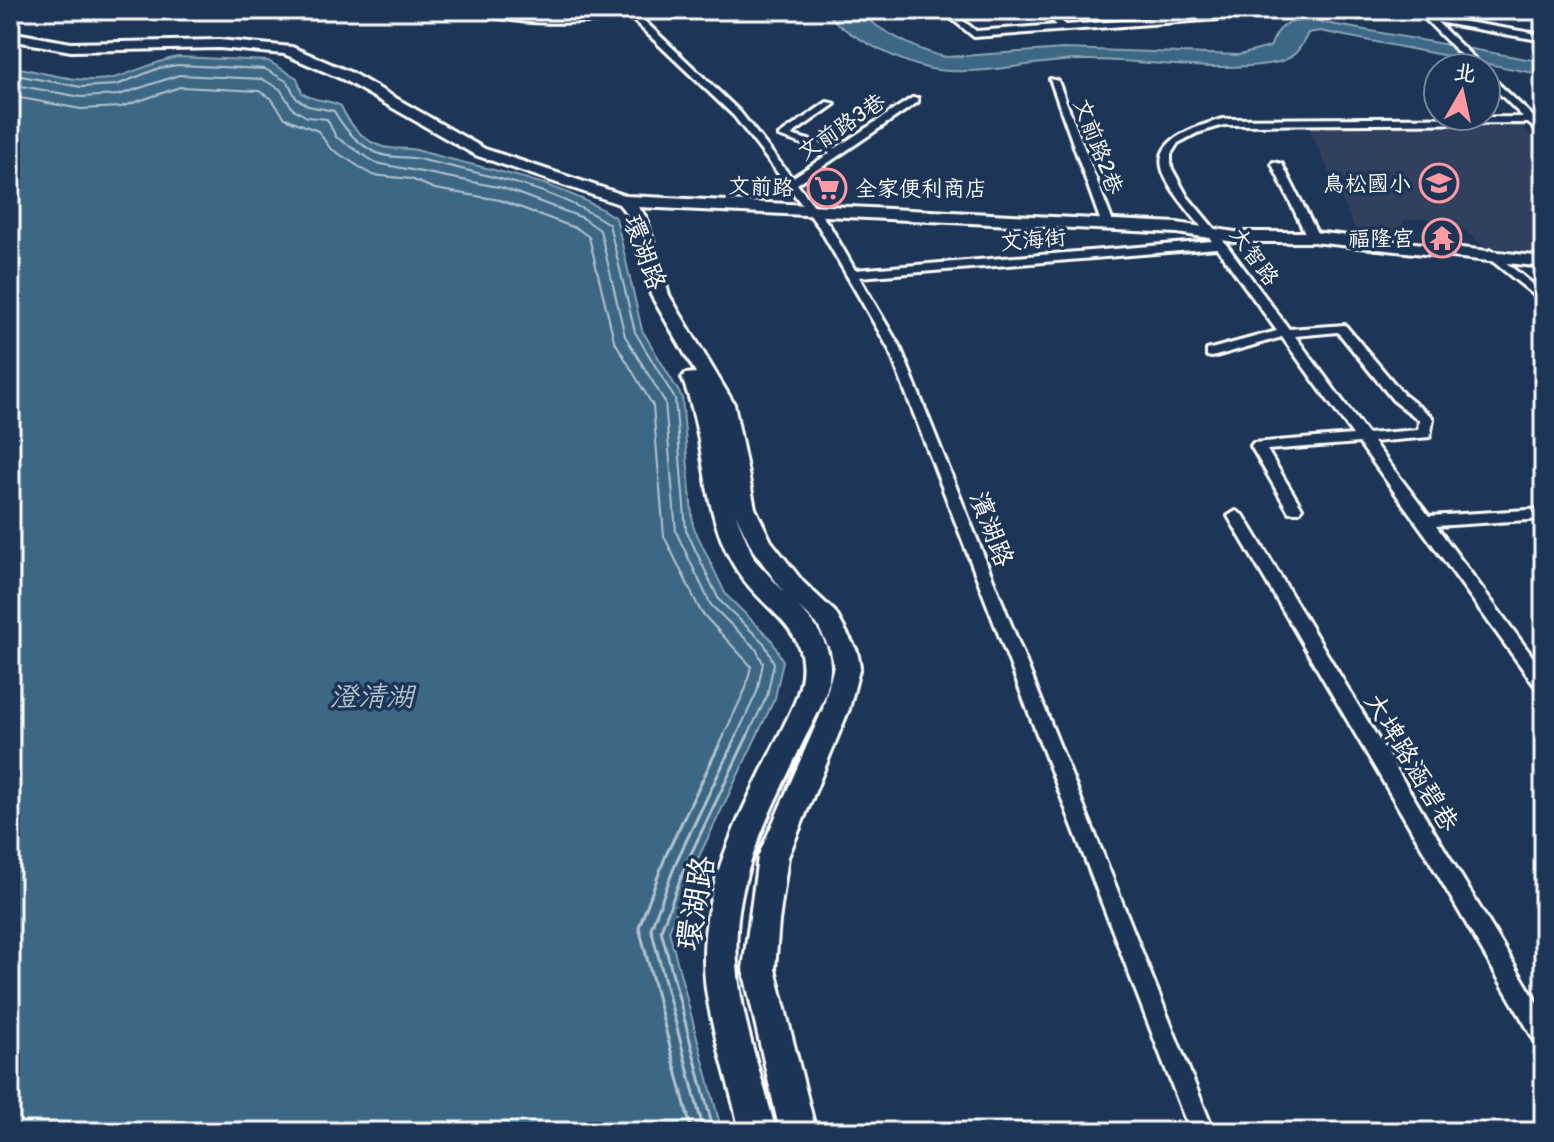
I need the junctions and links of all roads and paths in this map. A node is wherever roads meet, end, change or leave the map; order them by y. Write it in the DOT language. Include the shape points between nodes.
graph roads {
  1 [pos="481,10"];
  2 [pos="945,10"];
  3 [pos="1042,10"];
  4 [pos="1303,10"];
  5 [pos="1420,10"];
  6 [pos="631,13"];
  7 [pos="1429,18"];
  8 [pos="1064,27"];
  9 [pos="10,36"];
  10 [pos="1544,38"];
  11 [pos="1463,52"];
  12 [pos="1053,81"];
  13 [pos="1502,91"];
  14 [pos="915,100"];
  15 [pos="830,104"];
  16 [pos="1531,120"];
  17 [pos="1544,133"];
  18 [pos="838,152"];
  19 [pos="1277,164"];
  20 [pos="790,184"];
  21 [pos="625,201"];
  22 [pos="810,210"];
  23 [pos="1108,225"];
  24 [pos="1313,237"];
  25 [pos="1216,239"];
  26 [pos="1490,254"];
  27 [pos="1544,262"];
  28 [pos="851,274"];
  29 [pos="1544,299"];
  30 [pos="1284,333"];
  31 [pos="1212,353"];
  32 [pos="1360,437"];
  33 [pos="1294,508"];
  34 [pos="1544,514"];
  35 [pos="1236,516"];
  36 [pos="1422,522"];
  37 [pos="1544,685"];
  38 [pos="770,783"];
  39 [pos="800,792"];
  40 [pos="1544,1035"];
  41 [pos="758,1132"];
  42 [pos="798,1132"];
  43 [pos="1202,1132"];
  1 -- 6 [label="street" via="520,20 576,21"];
  2 -- 8 [label="street" via="974,34"];
  3 -- 8 [label="street"];
  4 -- 8 [label="street"];
  5 -- 7 [label="street"];
  6 -- 20 [label="street, 濱湖路" via="737,114"];
  7 -- 10 [label="street"];
  7 -- 11 [label="street"];
  9 -- 21 [label="street, 文前路" via="71,47 219,44 287,50 347,76 480,152"];
  12 -- 23 [label="street, 文前路2巷"];
  13 -- 16 [label="street"];
  14 -- 18 [label="street, 文前路3巷"];
  15 -- 18 [label="street" via="783,136"];
  16 -- 17 [label="street"];
  16 -- 25 [label="street, 大智路" via="1255,120 1190,129 1167,150 1168,181"];
  18 -- 20 [label="street, 文前路3巷"];
  19 -- 24 [label="street"];
  20 -- 22 [label="street, 濱湖路"];
  21 -- 22 [label="street, 文前路"];
  21 -- 38 [label="street, 環湖路" via="620,213 646,299 709,414 725,524 744,563 808,635 818,658 813,692"];
  21 -- 39 [label="street, 環湖路" via="638,217 660,295 724,404 744,508 761,544 794,588 826,618 844,651 844,686"];
  22 -- 23 [label="street, 文前路"];
  22 -- 28 [label="street, 濱湖路"];
  23 -- 25 [label="street, 文前路"];
  24 -- 25 [label="street, 文前路"];
  24 -- 26 [label="street, 文前路"];
  25 -- 28 [label="street, 文海街"];
  25 -- 30 [label="street, 大智路"];
  26 -- 27 [label="street, 文前路"];
  26 -- 29 [label="street"];
  28 -- 43 [label="street, 濱湖路" via="895,349"];
  30 -- 31 [label="street"];
  30 -- 32 [label="street, 大智路"];
  30 -- 32 [label="street" via="1341,328 1398,397 1426,419 1425,434"];
  32 -- 33 [label="street" via="1258,446"];
  32 -- 36 [label="street, 大智路"];
  34 -- 36 [label="street"];
  35 -- 40 [label="street, 大埤路涵碧巷"];
  36 -- 37 [label="street, 大智路"];
  38 -- 39 [label="street"];
  38 -- 41 [label="street, 環湖路" via="726,894 718,951 721,999"];
  39 -- 42 [label="street, 環湖路" via="773,857 759,969"];
}
